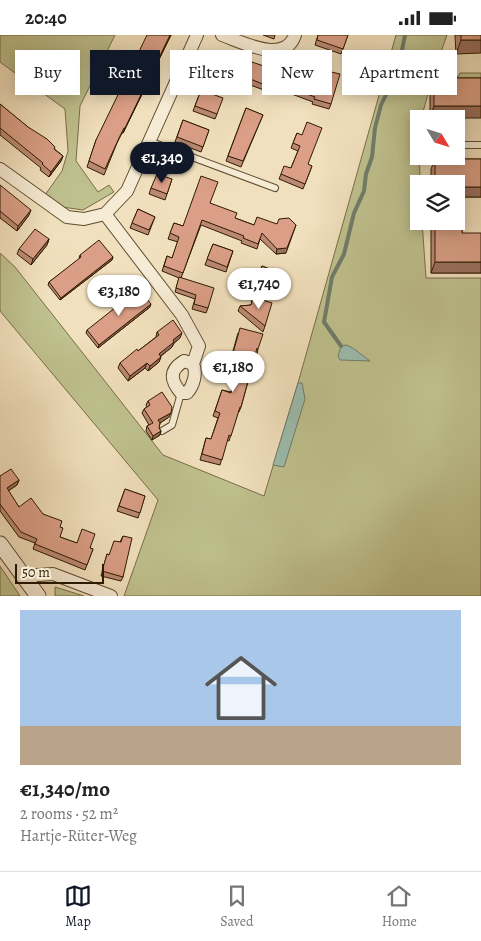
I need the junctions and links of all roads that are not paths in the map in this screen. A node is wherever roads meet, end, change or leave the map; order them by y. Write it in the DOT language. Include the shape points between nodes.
graph roads {
  1 [pos="197,35"];
  2 [pos="222,35"];
  3 [pos="295,35"];
  4 [pos="149,141"];
  5 [pos="465,145"];
  6 [pos="481,145"];
  7 [pos="0,169"];
  8 [pos="275,188"];
  9 [pos="105,214"];
  10 [pos="193,364"];
  11 [pos="181,393"];
  12 [pos="162,431"];
  13 [pos="0,544"];
  14 [pos="23,575"];
  15 [pos="38,596"];
  16 [pos="111,596"];
  1 -- 4 [label="street"];
  2 -- 3 [label="street" via="270,51 281,50"];
  4 -- 8 [label="lane"];
  4 -- 9 [label="street" via="127,191"];
  5 -- 6 [label="lane"];
  7 -- 9 [label="street" via="67,217 84,219"];
  9 -- 10 [label="street" via="182,315 199,346"];
  10 -- 11 [label="street" via="196,371 190,389"];
  10 -- 11 [label="street" via="184,361 174,371 172,378"];
  11 -- 12 [label="lane" via="172,425"];
  13 -- 14 [label="street"];
  14 -- 15 [label="street"];
  14 -- 16 [label="street" via="53,574"];
}
